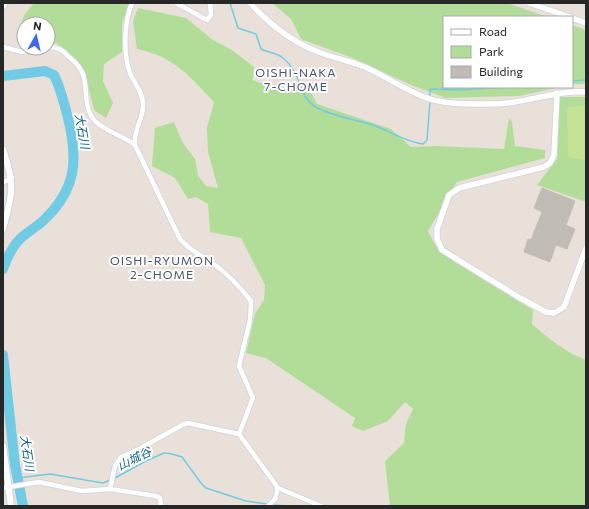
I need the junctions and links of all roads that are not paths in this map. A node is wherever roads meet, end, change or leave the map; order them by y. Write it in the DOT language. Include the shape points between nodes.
graph roads {
  1 [pos="4,3"];
  2 [pos="132,3"];
  3 [pos="176,3"];
  4 [pos="210,3"];
  5 [pos="250,3"];
  6 [pos="529,3"];
  7 [pos="3,6"];
  8 [pos="568,16"];
  9 [pos="573,18"];
  10 [pos="586,23"];
  11 [pos="3,47"];
  12 [pos="56,47"];
  13 [pos="16,50"];
  14 [pos="586,92"];
  15 [pos="557,93"];
  16 [pos="135,146"];
  17 [pos="3,149"];
  18 [pos="12,177"];
  19 [pos="3,183"];
  20 [pos="3,229"];
  21 [pos="586,248"];
  22 [pos="238,434"];
  23 [pos="3,446"];
  24 [pos="8,487"];
  25 [pos="278,488"];
  26 [pos="110,489"];
  27 [pos="11,506"];
  28 [pos="161,506"];
  29 [pos="268,506"];
  30 [pos="321,506"];
  1 -- 7 [label="main road"];
  2 -- 16 [label="street" via="125,22 128,64 144,103 139,124 134,132"];
  3 -- 4 [label="street" via="207,20 211,15"];
  5 -- 15 [label="street" via="275,28 295,42 323,54 366,67 424,97 441,102 494,104 518,102"];
  6 -- 8 [label="street"];
  9 -- 10 [label="street"];
  11 -- 13 [label="street"];
  12 -- 16 [label="street" via="82,72 86,100 95,121 126,138"];
  14 -- 15 [label="street"];
  15 -- 21 [label="street" via="554,155 550,163 544,168 459,188 449,195 437,229 437,239 442,250 520,298 546,312 554,313 564,307"];
  16 -- 22 [label="street" via="180,239 189,249 223,272 251,301 250,320 240,366 253,398"];
  17 -- 18 [label="main road"];
  18 -- 19 [label="street"];
  18 -- 20 [label="main road" via="12,198"];
  22 -- 25 [label="street"];
  22 -- 26 [label="street" via="188,423 182,425 121,457 115,466"];
  23 -- 24 [label="main road"];
  24 -- 26 [label="street" via="39,482 82,491"];
  24 -- 27 [label="main road"];
  25 -- 29 [label="street" via="275,499"];
  25 -- 30 [label="street"];
  26 -- 28 [label="street" via="156,496 160,498"];
}
